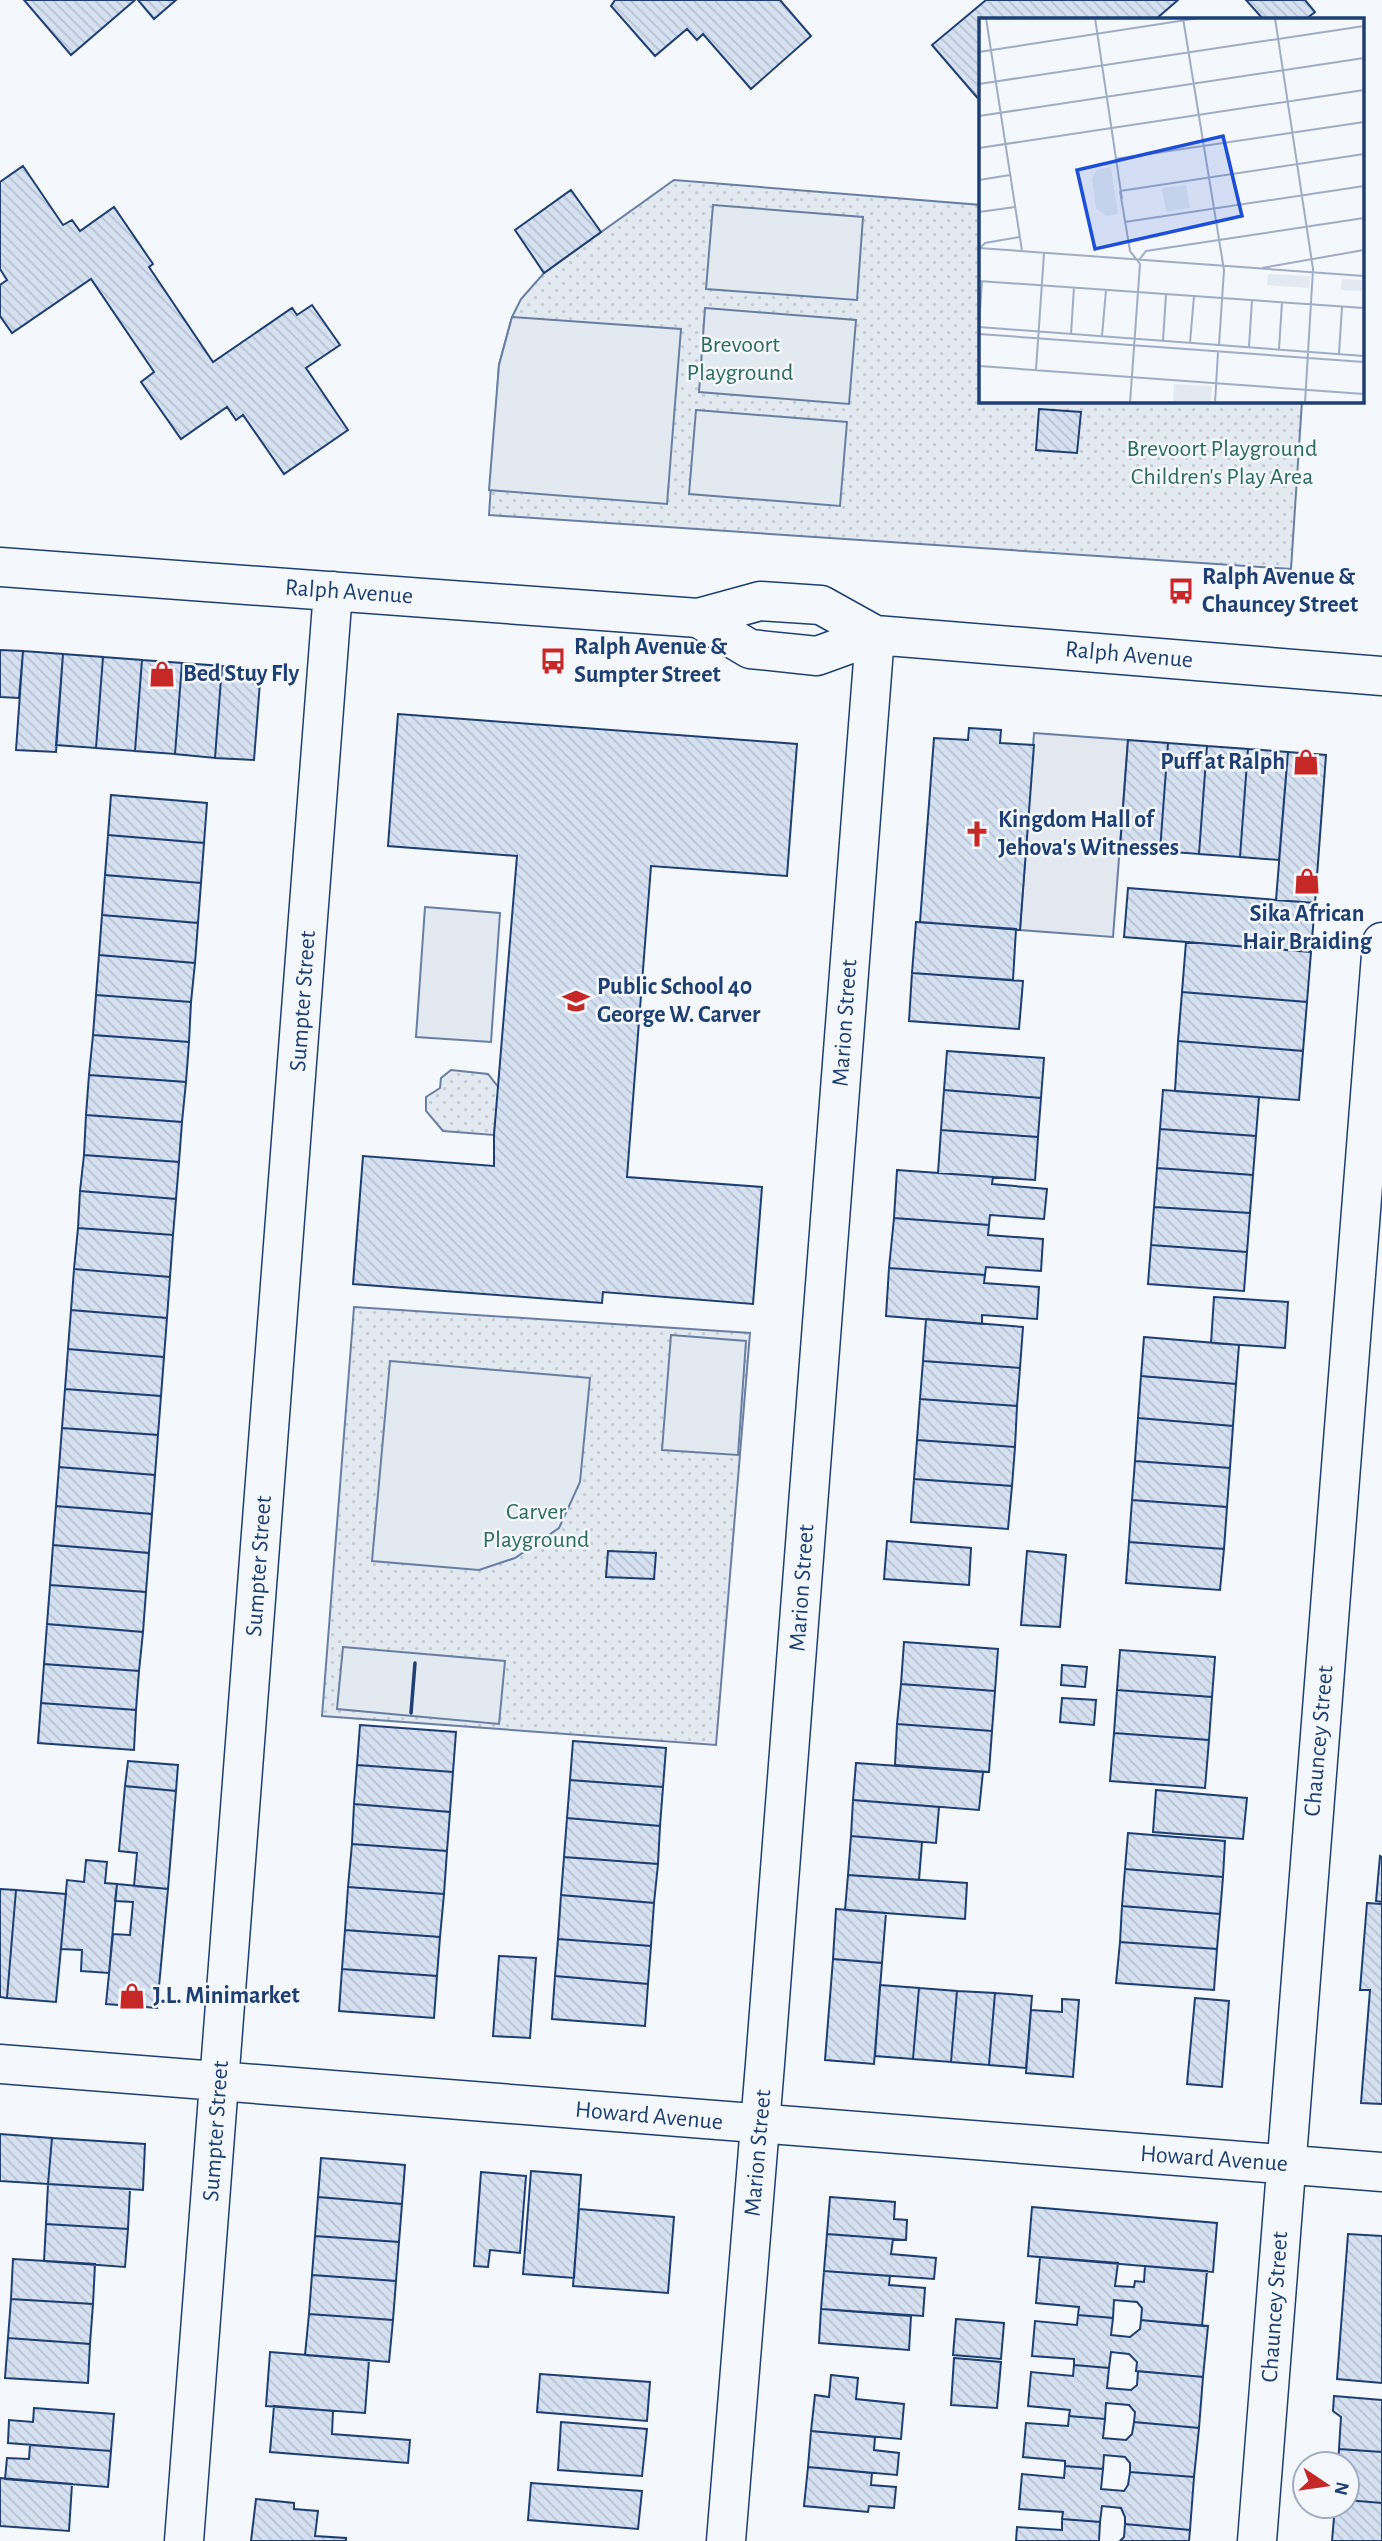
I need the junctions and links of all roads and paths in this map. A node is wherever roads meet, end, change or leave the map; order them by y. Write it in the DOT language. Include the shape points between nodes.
graph roads {
  1 [pos="0,567"];
  2 [pos="333,591"];
  3 [pos="698,618"];
  4 [pos="875,635"];
  5 [pos="1382,676"];
  6 [pos="1382,942"];
  7 [pos="0,2064"];
  8 [pos="219,2082"];
  9 [pos="760,2125"];
  10 [pos="1286,2164"];
  11 [pos="1382,2172"];
  12 [pos="184,2541"];
  13 [pos="726,2541"];
  14 [pos="1257,2541"];
  1 -- 2 [label="street, Ralph Avenue"];
  2 -- 3 [label="street, Ralph Avenue"];
  2 -- 8 [label="street, Sumpter Street"];
  3 -- 4 [label="street, Ralph Avenue" via="760,601 821,605"];
  3 -- 4 [label="street, Ralph Avenue" via="750,649 763,651 817,656"];
  4 -- 5 [label="street, Ralph Avenue"];
  4 -- 9 [label="street, Marion Street"];
  6 -- 10 [label="street, Chauncey Street"];
  7 -- 8 [label="street, Howard Avenue"];
  8 -- 9 [label="street, Howard Avenue"];
  8 -- 12 [label="street, Sumpter Street"];
  9 -- 10 [label="street, Howard Avenue"];
  9 -- 13 [label="street, Marion Street"];
  10 -- 11 [label="street, Howard Avenue"];
  10 -- 14 [label="street, Chauncey Street"];
}
